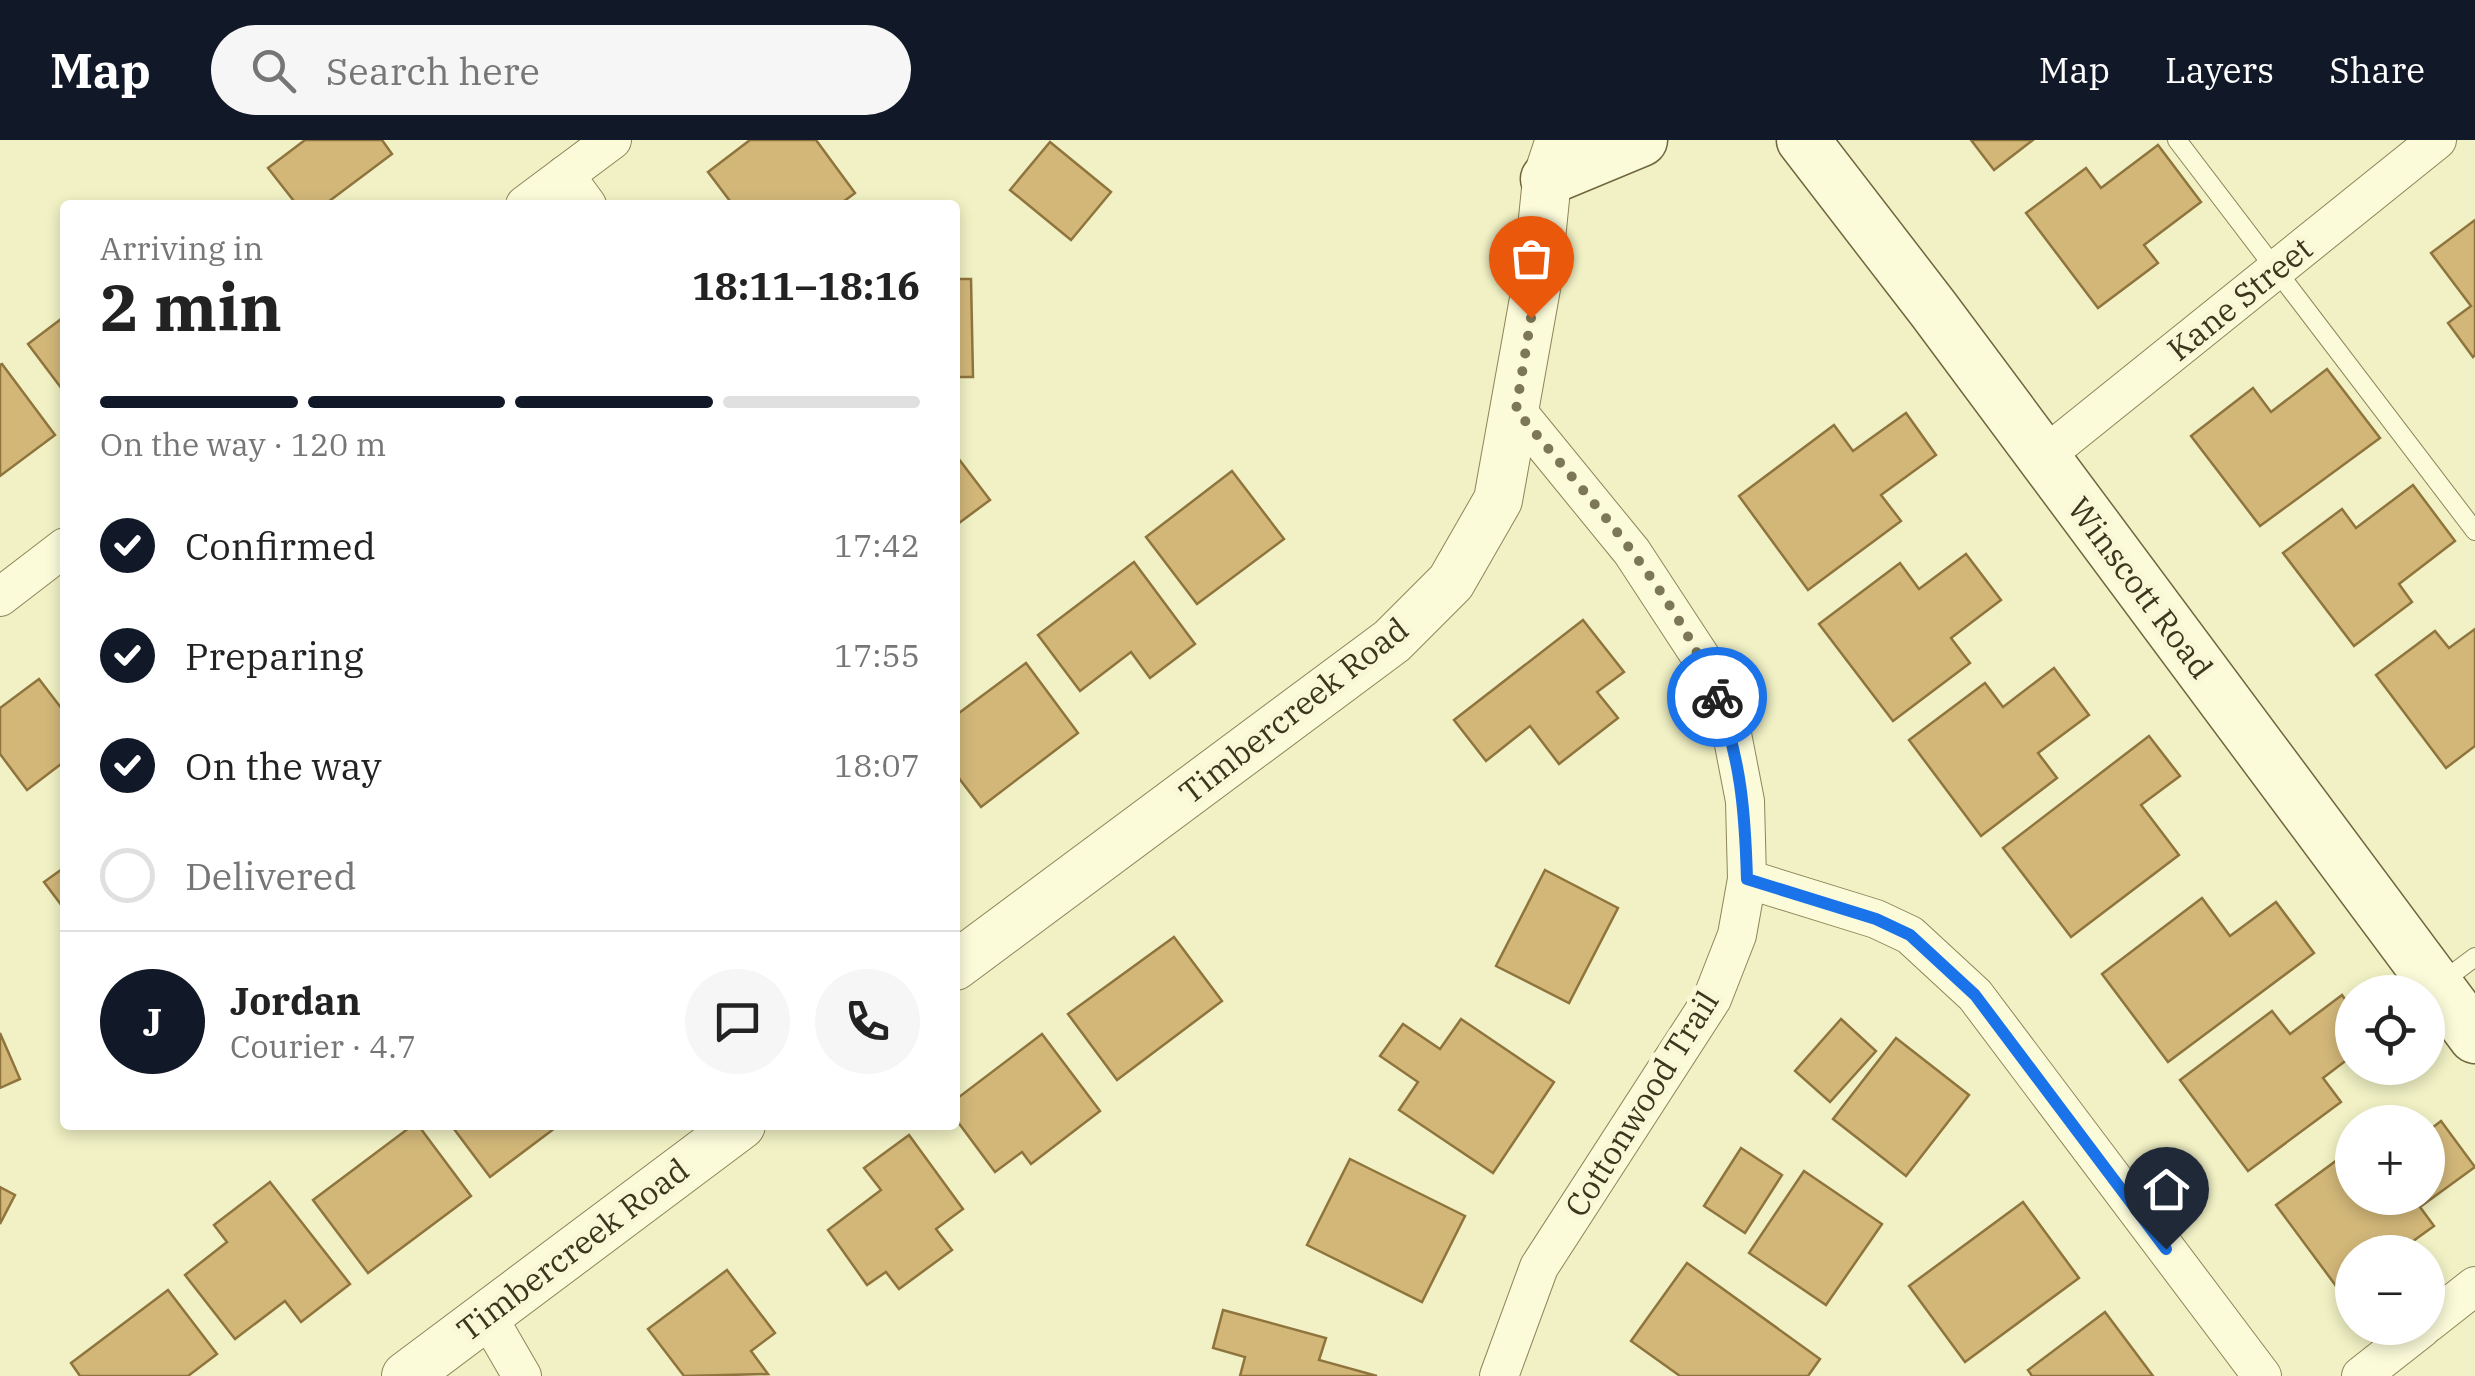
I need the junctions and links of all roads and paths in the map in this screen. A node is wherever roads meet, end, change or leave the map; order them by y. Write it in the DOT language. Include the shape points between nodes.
graph roads {
  1 [pos="612,140"];
  2 [pos="1642,140"];
  3 [pos="2178,140"];
  4 [pos="2438,140"];
  5 [pos="1800,141"];
  6 [pos="1553,160"];
  7 [pos="576,190"];
  8 [pos="542,200"];
  9 [pos="2275,270"];
  10 [pos="1516,410"];
  11 [pos="2043,457"];
  12 [pos="2475,531"];
  13 [pos="60,552"];
  14 [pos="0,597"];
  15 [pos="1747,879"];
  16 [pos="960,962"];
  17 [pos="2456,971"];
  18 [pos="2475,1037"];
  19 [pos="734,1130"];
  20 [pos="2475,1286"];
  21 [pos="2445,1310"];
  22 [pos="486,1314"];
  23 [pos="2401,1345"];
  24 [pos="406,1376"];
  25 [pos="522,1376"];
  26 [pos="1499,1376"];
  27 [pos="2262,1376"];
  28 [pos="2361,1376"];
  1 -- 7 [label="street"];
  2 -- 6 [label="main road"];
  3 -- 9 [label="lane"];
  4 -- 9 [label="street, Kane Street"];
  5 -- 11 [label="main road, Winscott Road"];
  6 -- 10 [label="street, Timbercreek Road"];
  7 -- 8 [label="street"];
  9 -- 11 [label="street, Kane Street"];
  9 -- 12 [label="lane"];
  10 -- 15 [label="street, Cottonwood Trail" via="1632,552 1702,660 1735,751 1745,801"];
  10 -- 16 [label="street, Timbercreek Road" via="1498,500 1451,582 1404,630"];
  11 -- 17 [label="main road, Winscott Road"];
  13 -- 14 [label="street"];
  15 -- 26 [label="street, Cottonwood Trail" via="1738,935 1712,999 1539,1267"];
  15 -- 27 [label="street" via="1910,935 1975,995"];
  17 -- 18 [label="main road, Winscott Road"];
  19 -- 22 [label="street, Timbercreek Road"];
  20 -- 21 [label="street"];
  22 -- 24 [label="street, Timbercreek Road"];
  22 -- 25 [label="street"];
  23 -- 28 [label="street"];
}
